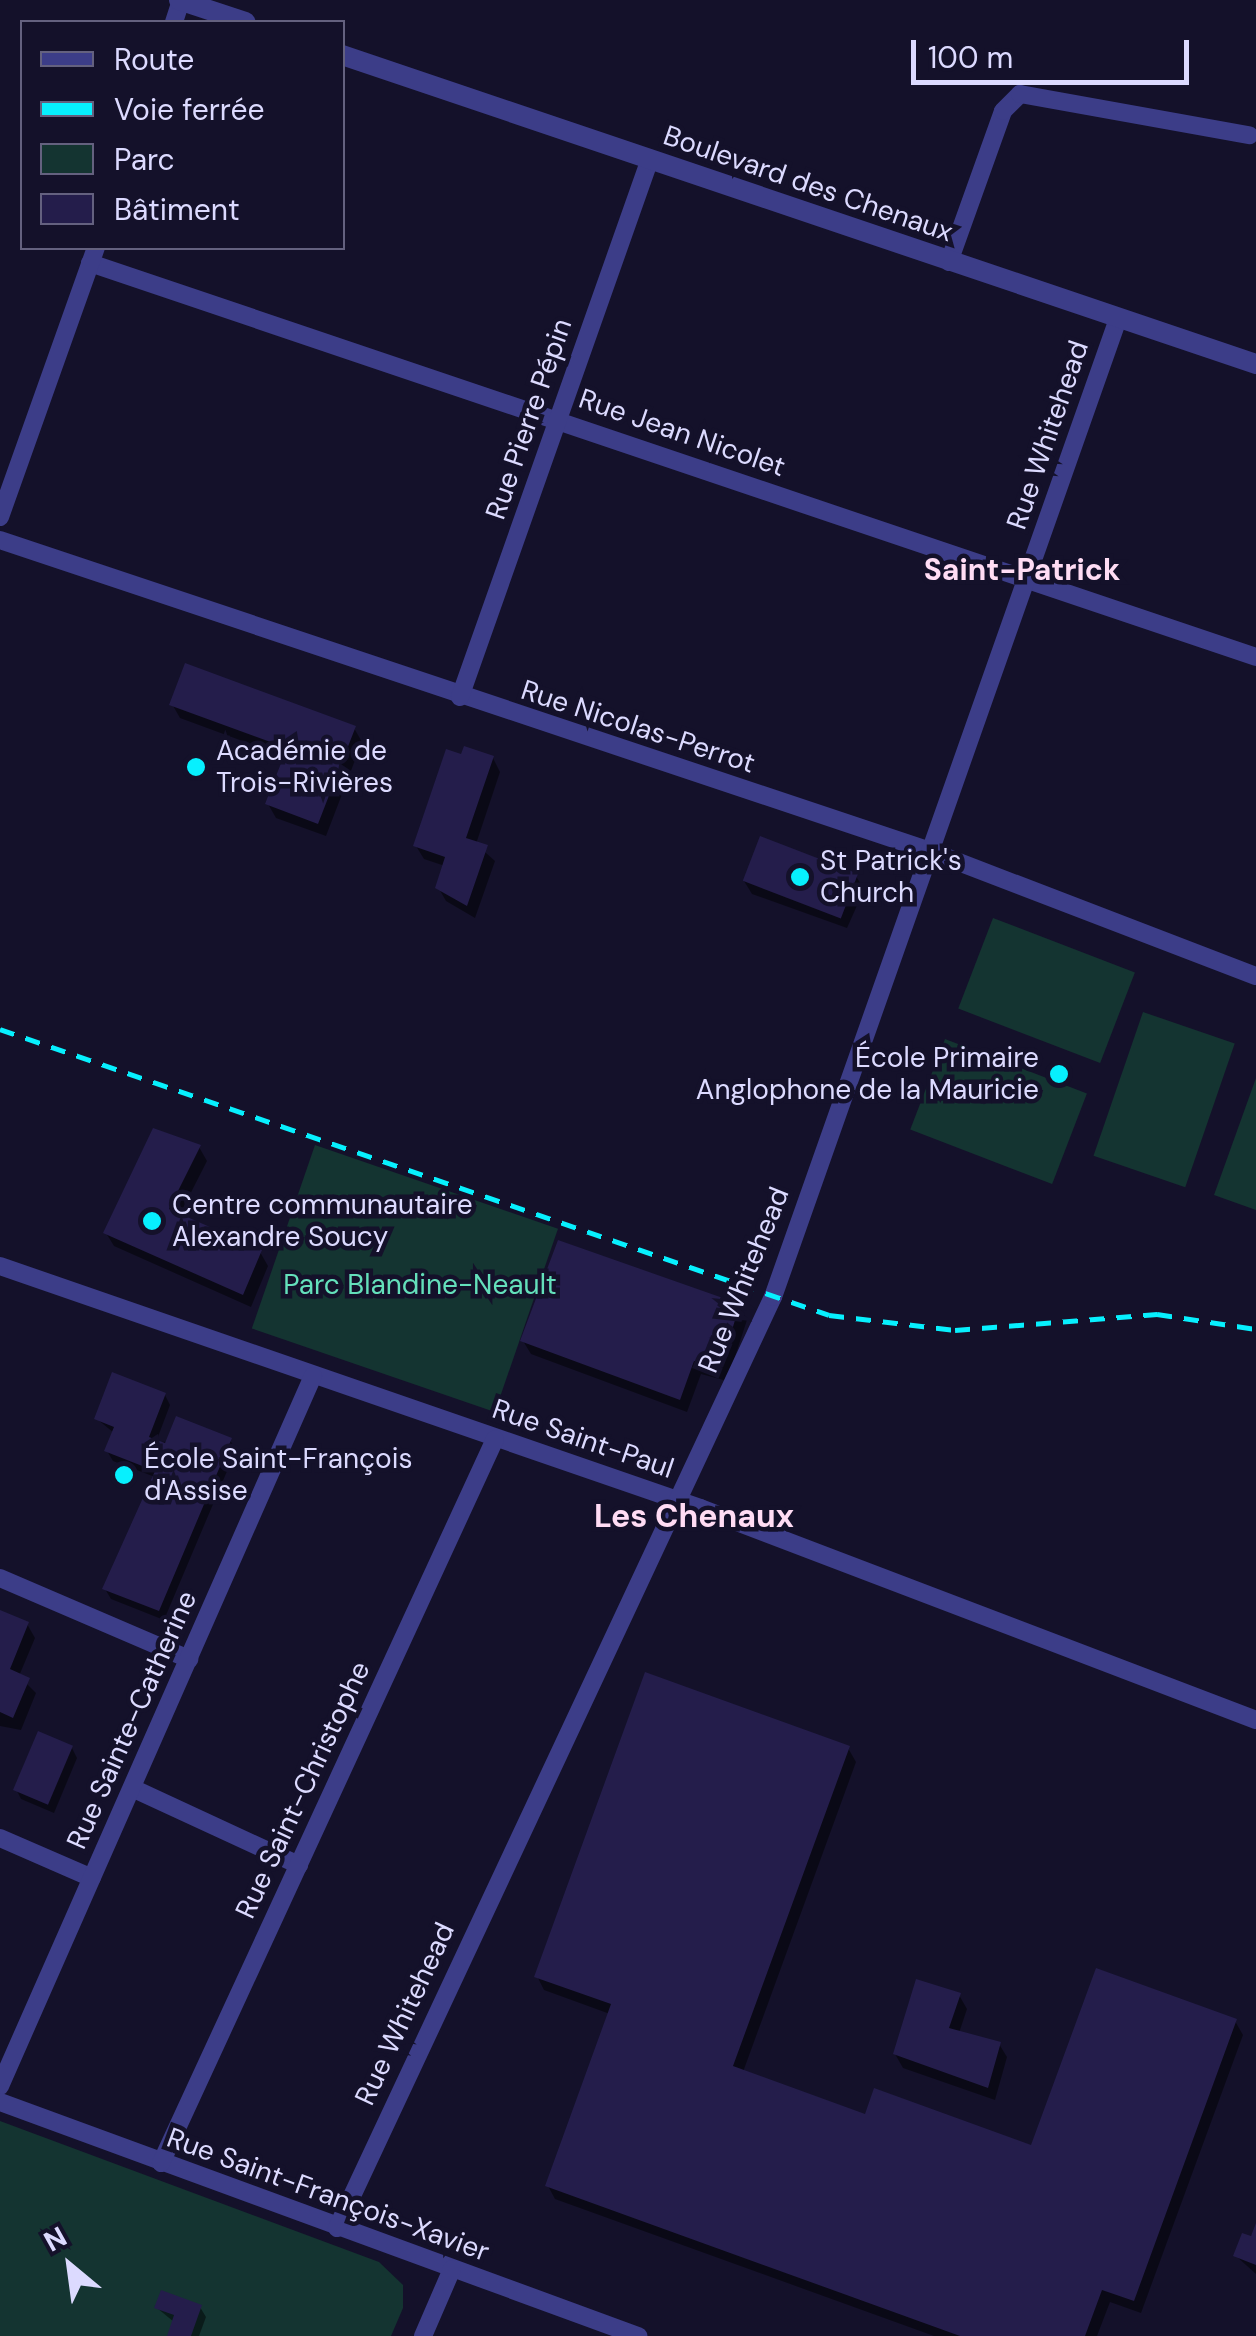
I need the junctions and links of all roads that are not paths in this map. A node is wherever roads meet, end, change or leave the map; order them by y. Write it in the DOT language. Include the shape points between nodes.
graph roads {
  1 [pos="180,0"];
  2 [pos="239,20"];
  3 [pos="345,56"];
  4 [pos="1249,135"];
  5 [pos="650,159"];
  6 [pos="93,255"];
  7 [pos="949,262"];
  8 [pos="1118,319"];
  9 [pos="1256,364"];
  10 [pos="558,420"];
  11 [pos="0,517"];
  12 [pos="0,540"];
  13 [pos="1026,578"];
  14 [pos="1256,657"];
  15 [pos="460,697"];
  16 [pos="930,851"];
  17 [pos="1256,976"];
  18 [pos="0,1266"];
  19 [pos="313,1376"];
  20 [pos="495,1439"];
  21 [pos="678,1500"];
  22 [pos="0,1578"];
  23 [pos="189,1659"];
  24 [pos="1256,1720"];
  25 [pos="132,1788"];
  26 [pos="0,1838"];
  27 [pos="299,1865"];
  28 [pos="92,1878"];
  29 [pos="0,2086"];
  30 [pos="0,2102"];
  31 [pos="161,2163"];
  32 [pos="337,2228"];
  33 [pos="452,2269"];
  34 [pos="424,2336"];
  35 [pos="638,2336"];
  1 -- 2 [label="street"];
  3 -- 5 [label="street, Boulevard des Chenaux"];
  4 -- 7 [label="street" via="1020,94 1003,111"];
  5 -- 7 [label="street, Boulevard des Chenaux"];
  5 -- 10 [label="street, Rue Pierre Pépin"];
  6 -- 10 [label="street, Rue Jean Nicolet"];
  6 -- 11 [label="street"];
  7 -- 8 [label="street, Boulevard des Chenaux"];
  8 -- 9 [label="street, Boulevard des Chenaux"];
  8 -- 13 [label="street, Rue Whitehead"];
  10 -- 13 [label="street, Rue Jean Nicolet"];
  10 -- 15 [label="street, Rue Pierre Pépin"];
  12 -- 15 [label="street, Rue Nicolas-Perrot"];
  13 -- 14 [label="street, Rue Jean Nicolet"];
  13 -- 16 [label="street, Rue Whitehead"];
  15 -- 16 [label="street, Rue Nicolas-Perrot"];
  16 -- 17 [label="street, Rue Nicolas-Perrot"];
  16 -- 21 [label="street, Rue Whitehead" via="773,1297"];
  18 -- 19 [label="street, Rue Saint-Paul"];
  19 -- 20 [label="street, Rue Saint-Paul"];
  19 -- 23 [label="street, Rue Sainte-Catherine"];
  20 -- 21 [label="street, Rue Saint-Paul"];
  20 -- 27 [label="street, Rue Saint-Christophe"];
  21 -- 24 [label="street, Rue Saint-Paul"];
  21 -- 32 [label="street, Rue Whitehead"];
  22 -- 23 [label="street"];
  23 -- 25 [label="street, Rue Sainte-Catherine"];
  25 -- 27 [label="street"];
  25 -- 28 [label="street, Rue Sainte-Catherine"];
  26 -- 28 [label="street"];
  27 -- 31 [label="street, Rue Saint-Christophe"];
  28 -- 29 [label="street, Rue Sainte-Catherine"];
  30 -- 31 [label="street, Rue Saint-François-Xavier"];
  31 -- 32 [label="street, Rue Saint-François-Xavier"];
  32 -- 33 [label="street, Rue Saint-François-Xavier"];
  33 -- 34 [label="street"];
  33 -- 35 [label="street, Rue Saint-François-Xavier"];
}
